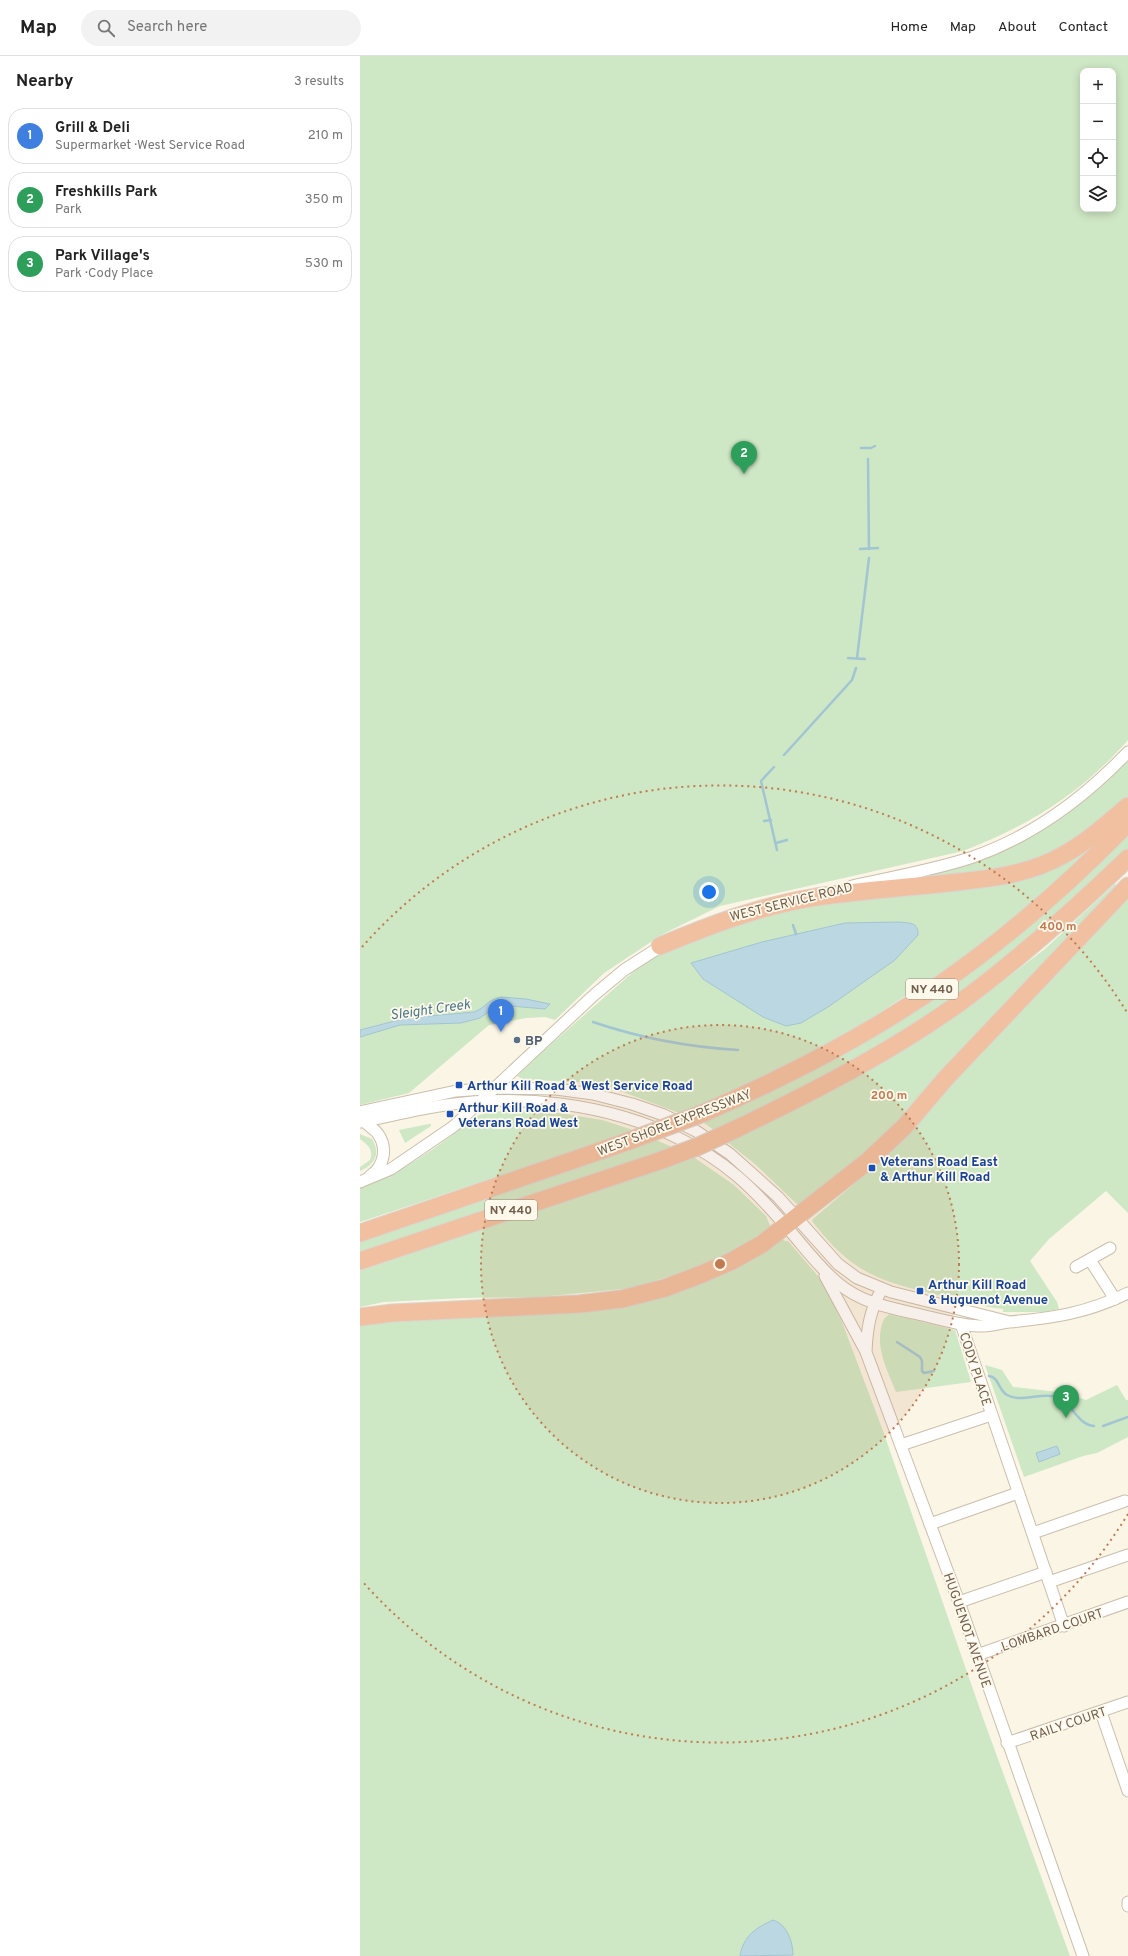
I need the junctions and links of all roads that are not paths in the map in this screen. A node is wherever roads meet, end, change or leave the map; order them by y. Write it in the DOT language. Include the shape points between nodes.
graph roads {
  1 [pos="1128,752"];
  2 [pos="1128,806"];
  3 [pos="1128,824"];
  4 [pos="1128,858"];
  5 [pos="1128,886"];
  6 [pos="660,946"];
  7 [pos="496,1088"];
  8 [pos="482,1102"];
  9 [pos="361,1118"];
  10 [pos="360,1182"];
  11 [pos="791,1222"];
  12 [pos="360,1233"];
  13 [pos="1110,1248"];
  14 [pos="1090,1260"];
  15 [pos="360,1261"];
  16 [pos="819,1264"];
  17 [pos="1076,1266"];
  18 [pos="882,1289"];
  19 [pos="1128,1293"];
  20 [pos="1115,1299"];
  21 [pos="874,1304"];
  22 [pos="360,1317"];
  23 [pos="1008,1322"];
  24 [pos="961,1324"];
  25 [pos="866,1352"];
  26 [pos="992,1415"];
  27 [pos="901,1445"];
  28 [pos="1018,1493"];
  29 [pos="1126,1502"];
  30 [pos="930,1524"];
  31 [pos="1033,1533"];
  32 [pos="1128,1554"];
  33 [pos="1048,1577"];
  34 [pos="959,1602"];
  35 [pos="1128,1602"];
  36 [pos="1064,1626"];
  37 [pos="977,1655"];
  38 [pos="1128,1702"];
  39 [pos="1101,1712"];
  40 [pos="1008,1743"];
  41 [pos="1128,1791"];
  42 [pos="1128,1902"];
  43 [pos="1128,1906"];
  44 [pos="1083,1956"];
  1 -- 6 [label="street, WEST SERVICE ROAD" via="1102,779 1064,809 1019,837 974,856 753,908 716,920"];
  2 -- 6 [label="highway" via="1092,836 1062,856 1034,868 968,881 810,898 726,919"];
  3 -- 12 [label="highway, WEST SHORE EXPRESSWAY / NY 440, bridge" via="1007,934 942,983 812,1062 706,1112"];
  4 -- 15 [label="highway, WEST SHORE EXPRESSWAY / NY 440, bridge" via="1085,900 1029,948 957,1004 891,1047 826,1084 699,1146"];
  5 -- 11 [label="highway" via="946,1078 905,1126 868,1161"];
  6 -- 7 [label="street, WEST SERVICE ROAD" via="624,970 594,995"];
  7 -- 8 [label="street, WEST SERVICE ROAD"];
  7 -- 9 [label="street" via="456,1091"];
  7 -- 11 [label="street" via="556,1089 593,1094 664,1115 696,1131 730,1154 772,1192"];
  8 -- 9 [label="street"];
  8 -- 10 [label="street, WEST SERVICE ROAD" via="454,1126 391,1169"];
  8 -- 11 [label="street" via="572,1105 641,1121 680,1138 730,1168"];
  9 -- 10 [label="street" via="378,1134 384,1147 383,1160 375,1173"];
  11 -- 16 [label="street"];
  11 -- 18 [label="street" via="857,1278"];
  11 -- 22 [label="highway" via="762,1244 720,1266 665,1288 622,1298 580,1304 392,1313"];
  13 -- 14 [label="street"];
  14 -- 17 [label="street"];
  14 -- 20 [label="street"];
  16 -- 21 [label="street" via="839,1284"];
  16 -- 25 [label="street"];
  18 -- 21 [label="street, HUGUENOT AVENUE"];
  18 -- 23 [label="street"];
  19 -- 20 [label="street"];
  20 -- 23 [label="street" via="1062,1316"];
  21 -- 24 [label="street"];
  21 -- 25 [label="street, HUGUENOT AVENUE" via="866,1333"];
  23 -- 24 [label="street" via="986,1326"];
  24 -- 26 [label="street, CODY PLACE"];
  25 -- 27 [label="street, HUGUENOT AVENUE"];
  26 -- 27 [label="street, CODY PLACE"];
  26 -- 28 [label="street, CODY PLACE"];
  27 -- 30 [label="street, HUGUENOT AVENUE"];
  28 -- 30 [label="street"];
  28 -- 31 [label="street, CODY PLACE"];
  29 -- 31 [label="street"];
  30 -- 34 [label="street, HUGUENOT AVENUE"];
  31 -- 33 [label="street, CODY PLACE"];
  32 -- 33 [label="street"];
  33 -- 34 [label="street"];
  33 -- 36 [label="street, CODY PLACE"];
  34 -- 37 [label="street, HUGUENOT AVENUE"];
  35 -- 36 [label="street, LOMBARD COURT"];
  36 -- 37 [label="street, LOMBARD COURT"];
  37 -- 40 [label="street, HUGUENOT AVENUE"];
  38 -- 39 [label="street, RAILY COURT"];
  39 -- 40 [label="street, RAILY COURT"];
  39 -- 41 [label="street"];
  40 -- 44 [label="street, HUGUENOT AVENUE"];
  42 -- 43 [label="street"];
}
